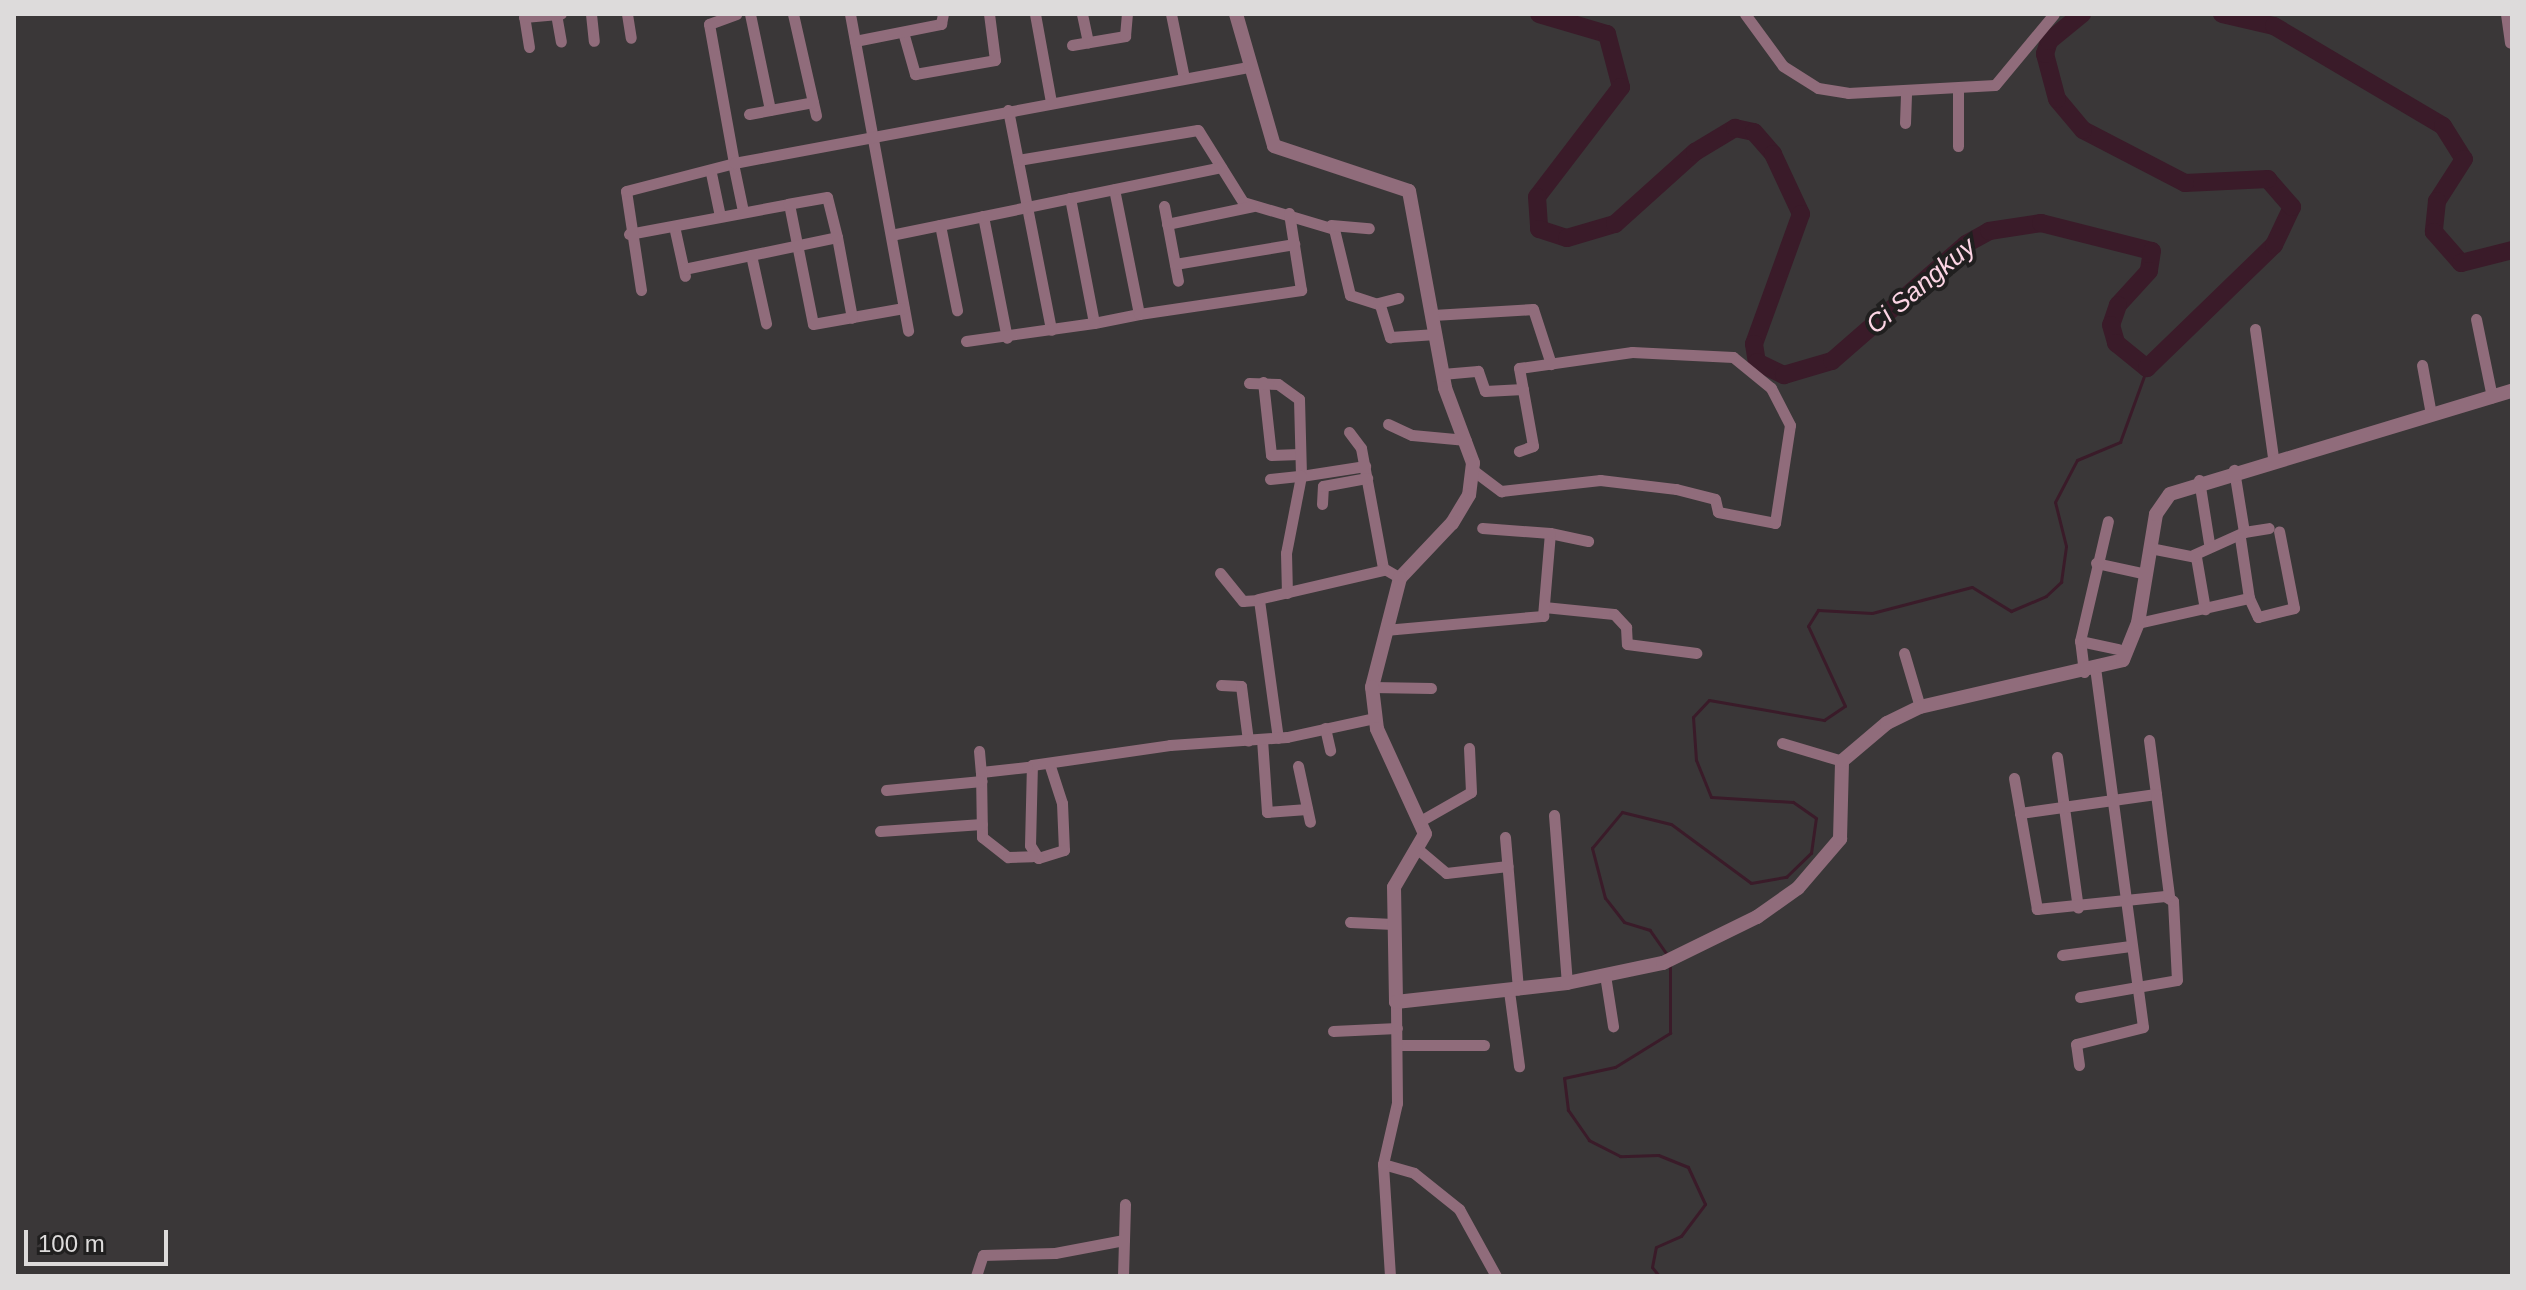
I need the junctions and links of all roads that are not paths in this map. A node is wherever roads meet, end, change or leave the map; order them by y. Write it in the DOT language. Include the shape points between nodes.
graph roads {
  1 [pos="558,14"];
  2 [pos="591,14"];
  3 [pos="627,14"];
  4 [pos="736,14"];
  5 [pos="750,14"];
  6 [pos="793,14"];
  7 [pos="850,14"];
  8 [pos="943,14"];
  9 [pos="989,14"];
  10 [pos="1035,14"];
  11 [pos="1082,14"];
  12 [pos="1127,14"];
  13 [pos="1171,14"];
  14 [pos="1236,14"];
  15 [pos="1745,14"];
  16 [pos="2054,14"];
  17 [pos="2506,14"];
  18 [pos="903,32"];
  19 [pos="631,38"];
  20 [pos="594,41"];
  21 [pos="855,41"];
  22 [pos="561,42"];
  23 [pos="1088,42"];
  24 [pos="2510,43"];
  25 [pos="1072,45"];
  26 [pos="529,47"];
  27 [pos="1248,67"];
  28 [pos="1184,78"];
  29 [pos="1958,89"];
  30 [pos="1906,92"];
  31 [pos="813,102"];
  32 [pos="1051,102"];
  33 [pos="770,110"];
  34 [pos="1008,110"];
  35 [pos="749,114"];
  36 [pos="816,115"];
  37 [pos="1905,123"];
  38 [pos="873,138"];
  39 [pos="1958,146"];
  40 [pos="1018,160"];
  41 [pos="734,166"];
  42 [pos="1221,167"];
  43 [pos="711,173"];
  44 [pos="1114,189"];
  45 [pos="1070,198"];
  46 [pos="789,204"];
  47 [pos="1164,206"];
  48 [pos="1254,206"];
  49 [pos="1028,207"];
  50 [pos="743,211"];
  51 [pos="1289,213"];
  52 [pos="720,216"];
  53 [pos="983,216"];
  54 [pos="1167,224"];
  55 [pos="940,225"];
  56 [pos="1331,225"];
  57 [pos="674,226"];
  58 [pos="1369,228"];
  59 [pos="629,234"];
  60 [pos="891,235"];
  61 [pos="837,237"];
  62 [pos="1294,244"];
  63 [pos="796,247"];
  64 [pos="751,255"];
  65 [pos="1175,264"];
  66 [pos="1178,281"];
  67 [pos="641,290"];
  68 [pos="1398,298"];
  69 [pos="1378,303"];
  70 [pos="904,308"];
  71 [pos="957,310"];
  72 [pos="1139,314"];
  73 [pos="1433,315"];
  74 [pos="852,318"];
  75 [pos="2476,319"];
  76 [pos="766,323"];
  77 [pos="1094,323"];
  78 [pos="2255,329"];
  79 [pos="1051,330"];
  80 [pos="908,331"];
  81 [pos="1436,334"];
  82 [pos="1007,338"];
  83 [pos="966,341"];
  84 [pos="1551,364"];
  85 [pos="2422,365"];
  86 [pos="1442,374"];
  87 [pos="1263,382"];
  88 [pos="1249,383"];
  89 [pos="1523,389"];
  90 [pos="2512,391"];
  91 [pos="2492,397"];
  92 [pos="2431,414"];
  93 [pos="1388,424"];
  94 [pos="1349,432"];
  95 [pos="1466,440"];
  96 [pos="1519,451"];
  97 [pos="1300,454"];
  98 [pos="2273,457"];
  99 [pos="1365,466"];
  100 [pos="2233,470"];
  101 [pos="1474,471"];
  102 [pos="1301,476"];
  103 [pos="1367,478"];
  104 [pos="1270,479"];
  105 [pos="2199,480"];
  106 [pos="1322,504"];
  107 [pos="2108,521"];
  108 [pos="1482,528"];
  109 [pos="1550,533"];
  110 [pos="2242,535"];
  111 [pos="1588,541"];
  112 [pos="2209,543"];
  113 [pos="2150,548"];
  114 [pos="2193,555"];
  115 [pos="2096,563"];
  116 [pos="1384,570"];
  117 [pos="1220,573"];
  118 [pos="2146,574"];
  119 [pos="1400,578"];
  120 [pos="1287,593"];
  121 [pos="2249,598"];
  122 [pos="1258,599"];
  123 [pos="1544,607"];
  124 [pos="2205,609"];
  125 [pos="2138,623"];
  126 [pos="1385,630"];
  127 [pos="2080,641"];
  128 [pos="2118,649"];
  129 [pos="1696,653"];
  130 [pos="1904,653"];
  131 [pos="2089,670"];
  132 [pos="1221,685"];
  133 [pos="1372,687"];
  134 [pos="1431,688"];
  135 [pos="1920,707"];
  136 [pos="1374,718"];
  137 [pos="1325,728"];
  138 [pos="1278,738"];
  139 [pos="1262,739"];
  140 [pos="2149,740"];
  141 [pos="1248,741"];
  142 [pos="1782,743"];
  143 [pos="1469,748"];
  144 [pos="1330,750"];
  145 [pos="979,751"];
  146 [pos="2057,757"];
  147 [pos="1842,761"];
  148 [pos="1049,763"];
  149 [pos="1298,766"];
  150 [pos="1027,767"];
  151 [pos="982,777"];
  152 [pos="2014,778"];
  153 [pos="886,790"];
  154 [pos="2156,794"];
  155 [pos="2110,802"];
  156 [pos="2064,806"];
  157 [pos="1307,809"];
  158 [pos="2020,813"];
  159 [pos="1554,815"];
  160 [pos="1422,820"];
  161 [pos="1310,822"];
  162 [pos="982,824"];
  163 [pos="880,831"];
  164 [pos="1505,837"];
  165 [pos="1422,848"];
  166 [pos="1032,856"];
  167 [pos="1508,866"];
  168 [pos="2169,896"];
  169 [pos="2125,903"];
  170 [pos="2078,908"];
  171 [pos="1350,922"];
  172 [pos="1393,924"];
  173 [pos="2130,946"];
  174 [pos="2062,955"];
  175 [pos="1605,975"];
  176 [pos="1567,983"];
  177 [pos="1514,990"];
  178 [pos="2137,990"];
  179 [pos="2080,997"];
  180 [pos="1396,1002"];
  181 [pos="1613,1026"];
  182 [pos="1397,1028"];
  183 [pos="1333,1031"];
  184 [pos="1397,1045"];
  185 [pos="1484,1045"];
  186 [pos="2079,1065"];
  187 [pos="1519,1066"];
  188 [pos="1383,1164"];
  189 [pos="1125,1204"];
  190 [pos="1124,1240"];
  191 [pos="976,1276"];
  192 [pos="1123,1276"];
  193 [pos="1390,1276"];
  194 [pos="1496,1276"];
  1 -- 22 [label="street"];
  1 -- 26 [label="street" via="524,17"];
  2 -- 20 [label="street"];
  3 -- 19 [label="street"];
  4 -- 41 [label="street" via="709,24"];
  5 -- 33 [label="street"];
  6 -- 31 [label="street"];
  7 -- 21 [label="street"];
  8 -- 18 [label="street" via="941,24"];
  9 -- 18 [label="street" via="995,60 915,74"];
  10 -- 32 [label="street"];
  11 -- 23 [label="street"];
  12 -- 23 [label="street" via="1125,36"];
  13 -- 28 [label="street"];
  14 -- 27 [label="street"];
  15 -- 30 [label="street" via="1772,56 1818,88"];
  16 -- 29 [label="street" via="2026,39 2000,82"];
  17 -- 24 [label="street"];
  18 -- 21 [label="street"];
  21 -- 38 [label="street"];
  23 -- 25 [label="street"];
  27 -- 28 [label="street"];
  27 -- 73 [label="street" via="1274,146 1409,191"];
  28 -- 32 [label="street"];
  29 -- 30 [label="street"];
  29 -- 39 [label="street"];
  30 -- 37 [label="street"];
  31 -- 33 [label="street"];
  31 -- 36 [label="street"];
  32 -- 34 [label="street"];
  33 -- 35 [label="street"];
  34 -- 38 [label="street"];
  34 -- 40 [label="street"];
  38 -- 41 [label="street"];
  38 -- 60 [label="street"];
  40 -- 42 [label="street" via="1198,130"];
  40 -- 49 [label="street"];
  41 -- 43 [label="street"];
  41 -- 50 [label="street"];
  42 -- 44 [label="street"];
  42 -- 48 [label="street" via="1237,195"];
  43 -- 52 [label="street"];
  43 -- 59 [label="street" via="624,193"];
  44 -- 45 [label="street"];
  44 -- 72 [label="street"];
  45 -- 49 [label="street"];
  45 -- 77 [label="street"];
  46 -- 50 [label="street"];
  46 -- 61 [label="street" via="827,197"];
  46 -- 63 [label="street"];
  47 -- 54 [label="street"];
  48 -- 51 [label="street"];
  48 -- 54 [label="street"];
  49 -- 53 [label="street"];
  49 -- 79 [label="street"];
  50 -- 52 [label="street"];
  51 -- 56 [label="street"];
  51 -- 62 [label="street"];
  52 -- 57 [label="street"];
  53 -- 55 [label="street"];
  53 -- 82 [label="street"];
  54 -- 65 [label="street"];
  55 -- 60 [label="street"];
  55 -- 71 [label="street"];
  56 -- 58 [label="street"];
  56 -- 69 [label="street" via="1350,295"];
  57 -- 59 [label="street"];
  57 -- 64 [label="street" via="684,272"];
  59 -- 67 [label="street"];
  60 -- 70 [label="street"];
  61 -- 63 [label="street"];
  61 -- 74 [label="street"];
  62 -- 65 [label="street"];
  62 -- 72 [label="street" via="1301,290"];
  63 -- 64 [label="street"];
  63 -- 74 [label="street" via="812,322"];
  64 -- 76 [label="street"];
  65 -- 66 [label="street"];
  68 -- 69 [label="street"];
  69 -- 81 [label="street" via="1393,339"];
  70 -- 74 [label="street"];
  70 -- 80 [label="street"];
  72 -- 77 [label="street"];
  73 -- 81 [label="street"];
  73 -- 84 [label="street" via="1533,309"];
  75 -- 91 [label="street"];
  77 -- 79 [label="street"];
  78 -- 98 [label="street"];
  79 -- 82 [label="street"];
  81 -- 86 [label="street"];
  82 -- 83 [label="street"];
  84 -- 89 [label="street" via="1519,368"];
  84 -- 101 [label="street" via="1653,351 1733,357 1771,388 1789,419 1778,520 1718,512 1715,499 1639,483 1494,490"];
  85 -- 92 [label="street"];
  86 -- 89 [label="street" via="1478,371 1485,391"];
  86 -- 95 [label="street"];
  87 -- 88 [label="street"];
  87 -- 97 [label="street" via="1299,399"];
  87 -- 97 [label="street" via="1271,455"];
  89 -- 96 [label="street" via="1533,446"];
  90 -- 91 [label="street"];
  91 -- 92 [label="street"];
  92 -- 98 [label="street"];
  93 -- 95 [label="street" via="1412,435"];
  94 -- 99 [label="street"];
  95 -- 101 [label="street"];
  97 -- 102 [label="street"];
  98 -- 100 [label="street"];
  99 -- 102 [label="street"];
  99 -- 103 [label="street"];
  100 -- 105 [label="street"];
  100 -- 110 [label="street"];
  101 -- 119 [label="street" via="1469,495 1439,544"];
  102 -- 104 [label="street"];
  102 -- 120 [label="street" via="1286,553"];
  103 -- 106 [label="street" via="1323,486"];
  103 -- 116 [label="street"];
  105 -- 112 [label="street"];
  105 -- 113 [label="street" via="2164,499"];
  107 -- 115 [label="street"];
  108 -- 109 [label="street"];
  109 -- 111 [label="street"];
  109 -- 123 [label="street"];
  110 -- 112 [label="street"];
  110 -- 121 [label="street"];
  110 -- 121 [label="street" via="2274,530 2293,609 2258,617"];
  112 -- 114 [label="street"];
  113 -- 114 [label="street"];
  113 -- 118 [label="street"];
  114 -- 124 [label="street"];
  115 -- 118 [label="street"];
  115 -- 127 [label="street"];
  116 -- 119 [label="street"];
  116 -- 120 [label="street"];
  117 -- 122 [label="street" via="1243,601"];
  118 -- 125 [label="street"];
  119 -- 126 [label="street"];
  120 -- 122 [label="street"];
  121 -- 124 [label="street"];
  122 -- 138 [label="street"];
  123 -- 126 [label="street" via="1537,618"];
  123 -- 129 [label="street" via="1614,614 1626,627 1627,644"];
  124 -- 125 [label="street"];
  125 -- 131 [label="street" via="2123,660"];
  126 -- 133 [label="street"];
  127 -- 128 [label="street"];
  127 -- 131 [label="street"];
  130 -- 135 [label="street"];
  131 -- 135 [label="street"];
  131 -- 155 [label="street"];
  132 -- 141 [label="street" via="1241,686"];
  133 -- 134 [label="street"];
  133 -- 136 [label="street"];
  135 -- 147 [label="street"];
  136 -- 137 [label="street"];
  136 -- 160 [label="street"];
  137 -- 138 [label="street"];
  137 -- 144 [label="street"];
  138 -- 139 [label="street"];
  139 -- 141 [label="street"];
  139 -- 157 [label="street" via="1267,812"];
  140 -- 154 [label="street"];
  141 -- 148 [label="street"];
  142 -- 147 [label="street"];
  143 -- 160 [label="street" via="1471,792"];
  145 -- 151 [label="street"];
  146 -- 156 [label="street"];
  147 -- 175 [label="street" via="1845,824 1830,854 1777,905 1682,957"];
  148 -- 150 [label="street"];
  148 -- 166 [label="street" via="1062,803 1064,850"];
  149 -- 157 [label="street"];
  150 -- 151 [label="street"];
  150 -- 166 [label="street"];
  151 -- 153 [label="street"];
  151 -- 162 [label="street"];
  152 -- 158 [label="street"];
  154 -- 155 [label="street"];
  154 -- 168 [label="street"];
  155 -- 156 [label="street"];
  155 -- 169 [label="street"];
  156 -- 158 [label="street"];
  156 -- 170 [label="street"];
  157 -- 161 [label="street"];
  158 -- 170 [label="street" via="2036,908"];
  159 -- 176 [label="street"];
  160 -- 165 [label="street"];
  162 -- 163 [label="street"];
  162 -- 166 [label="street" via="983,844 1004,848 1008,857"];
  164 -- 167 [label="street"];
  165 -- 167 [label="street" via="1446,873"];
  165 -- 172 [label="street" via="1396,879"];
  167 -- 177 [label="street"];
  168 -- 169 [label="street"];
  168 -- 178 [label="street" via="2179,976"];
  169 -- 170 [label="street"];
  169 -- 173 [label="street"];
  171 -- 172 [label="street"];
  172 -- 180 [label="street"];
  173 -- 174 [label="street"];
  173 -- 178 [label="street"];
  175 -- 176 [label="street"];
  175 -- 181 [label="street"];
  176 -- 177 [label="street"];
  177 -- 180 [label="street"];
  177 -- 187 [label="street"];
  178 -- 179 [label="street"];
  178 -- 186 [label="street" via="2141,1030 2076,1044 2072,1052"];
  180 -- 182 [label="street"];
  182 -- 183 [label="street"];
  182 -- 184 [label="street"];
  184 -- 185 [label="street"];
  184 -- 188 [label="street" via="1397,1103"];
  188 -- 193 [label="street"];
  188 -- 194 [label="street" via="1414,1173 1459,1209"];
  189 -- 190 [label="street"];
  190 -- 191 [label="street" via="1055,1253 983,1255"];
  190 -- 192 [label="street"];
}
